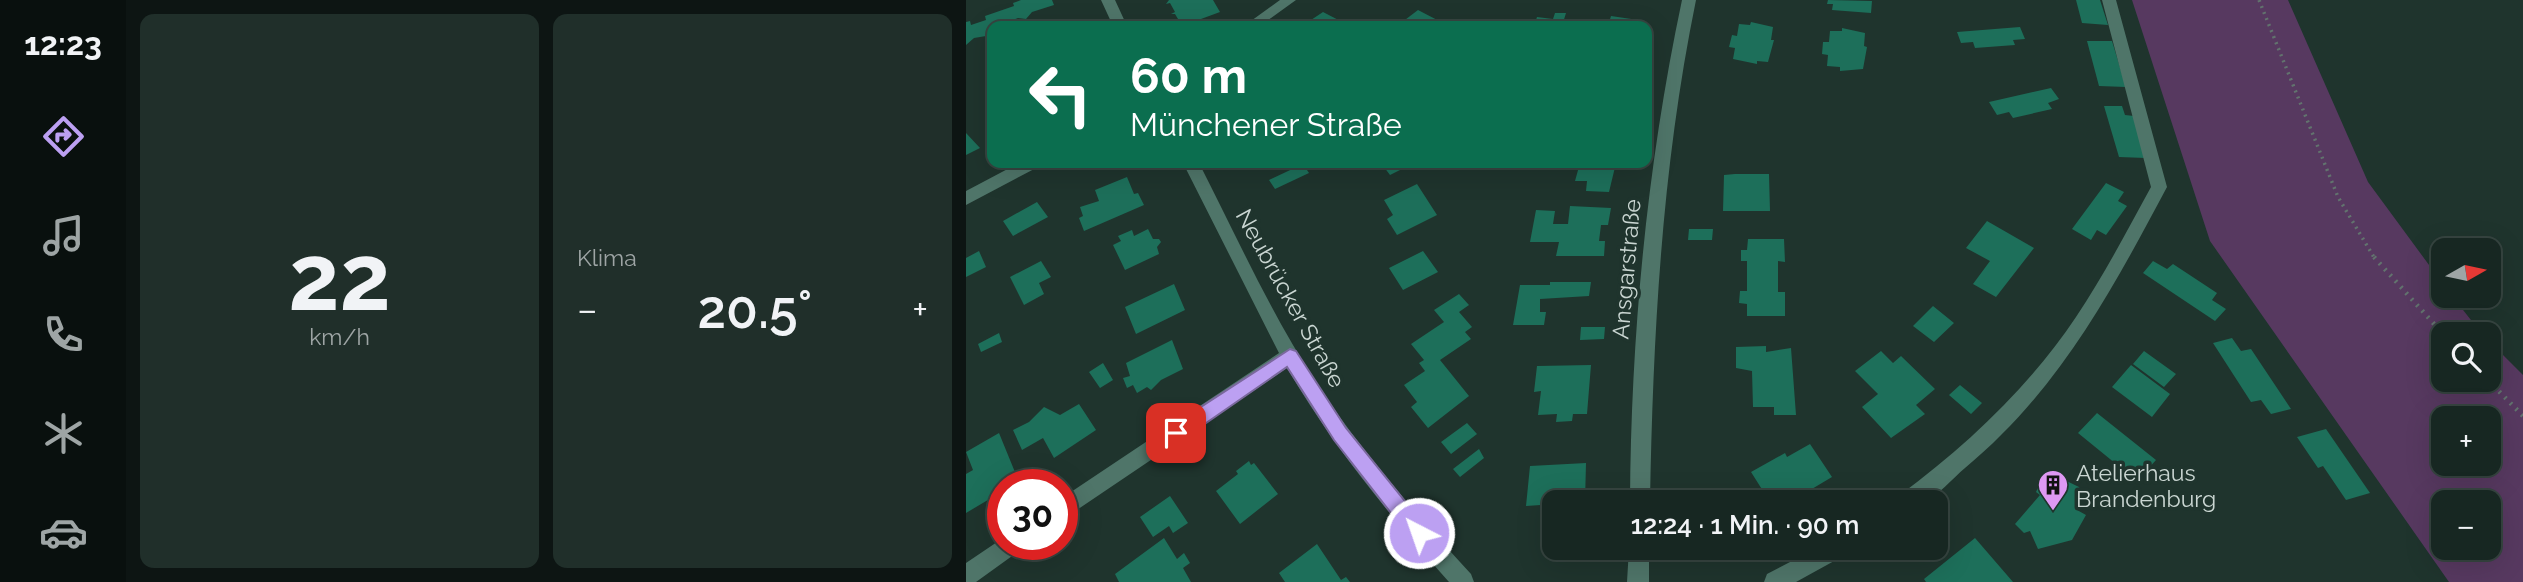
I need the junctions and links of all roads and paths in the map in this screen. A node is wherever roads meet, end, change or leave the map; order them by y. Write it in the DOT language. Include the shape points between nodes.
graph roads {
  1 [pos="1108,0"];
  2 [pos="1289,0"];
  3 [pos="1689,0"];
  4 [pos="2109,0"];
  5 [pos="2259,0"];
  6 [pos="1118,21"];
  7 [pos="1258,21"];
  8 [pos="1023,168"];
  9 [pos="1194,168"];
  10 [pos="966,199"];
  11 [pos="2432,322"];
  12 [pos="1290,356"];
  13 [pos="2500,392"];
  14 [pos="2523,416"];
  15 [pos="1640,490"];
  16 [pos="1922,490"];
  17 [pos="1078,499"];
  18 [pos="989,560"];
  19 [pos="1639,560"];
  20 [pos="1816,560"];
  21 [pos="966,576"];
  22 [pos="1463,582"];
  23 [pos="1638,582"];
  24 [pos="1775,582"];
  1 -- 6 [label="street"];
  2 -- 7 [label="street"];
  3 -- 15 [label="street, Ansgarstraße" via="1676,61 1659,195 1646,328"];
  4 -- 16 [label="street" via="2159,187 2100,296 2062,352 1991,432"];
  5 -- 11 [label="path" via="2344,208 2367,250"];
  8 -- 10 [label="street"];
  9 -- 12 [label="street, Neubrücker Straße"];
  12 -- 17 [label="street"];
  12 -- 22 [label="street, Neubrücker Straße" via="1340,434 1404,517"];
  13 -- 14 [label="path"];
  18 -- 21 [label="street"];
  19 -- 23 [label="street"];
  20 -- 24 [label="street"];
}
